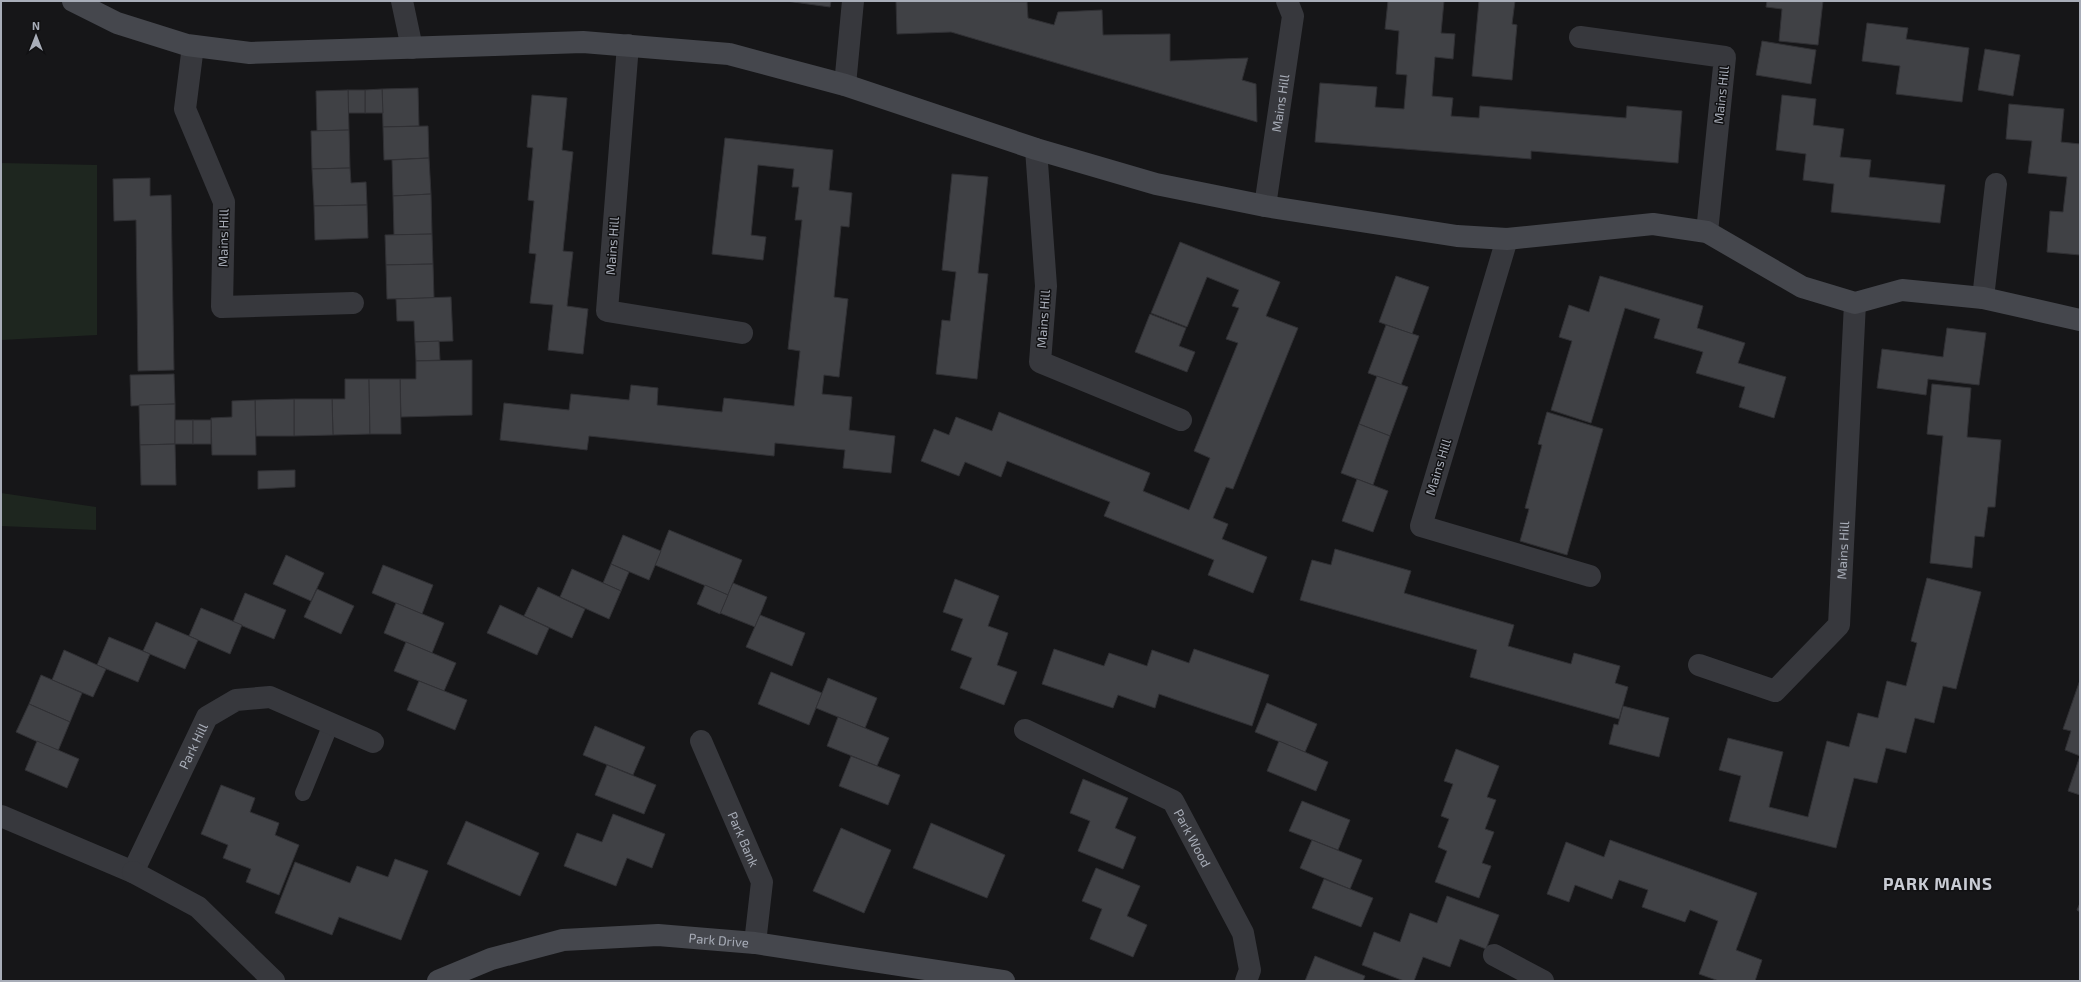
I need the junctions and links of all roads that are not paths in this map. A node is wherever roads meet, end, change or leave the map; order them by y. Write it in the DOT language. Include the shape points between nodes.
graph roads {
  1 [pos="73,1"];
  2 [pos="402,1"];
  3 [pos="853,1"];
  4 [pos="1287,1"];
  5 [pos="1580,37"];
  6 [pos="628,45"];
  7 [pos="193,46"];
  8 [pos="412,48"];
  9 [pos="845,85"];
  10 [pos="1036,149"];
  11 [pos="1996,184"];
  12 [pos="1265,206"];
  13 [pos="1707,232"];
  14 [pos="1507,238"];
  15 [pos="1983,298"];
  16 [pos="353,303"];
  17 [pos="1854,303"];
  18 [pos="2080,320"];
  19 [pos="742,333"];
  20 [pos="1182,420"];
  21 [pos="1590,576"];
  22 [pos="1700,665"];
  23 [pos="331,724"];
  24 [pos="1025,730"];
  25 [pos="701,741"];
  26 [pos="373,742"];
  27 [pos="303,794"];
  28 [pos="1,816"];
  29 [pos="133,872"];
  30 [pos="755,943"];
  31 [pos="1494,955"];
  32 [pos="989,980"];
  33 [pos="274,981"];
  34 [pos="438,981"];
  35 [pos="1246,981"];
  36 [pos="1543,981"];
  1 -- 7 [label="street" via="117,23"];
  2 -- 8 [label="street"];
  3 -- 9 [label="street"];
  4 -- 12 [label="street, Mains Hill" via="1293,16"];
  5 -- 13 [label="street, Mains Hill" via="1725,57"];
  6 -- 8 [label="street" via="583,42"];
  6 -- 9 [label="street" via="729,54"];
  6 -- 19 [label="street, Mains Hill" via="607,311"];
  7 -- 8 [label="street" via="250,52"];
  7 -- 16 [label="street, Mains Hill" via="185,109 224,202 222,307"];
  9 -- 10 [label="street"];
  10 -- 12 [label="street" via="1156,184"];
  10 -- 20 [label="street, Mains Hill" via="1046,286 1040,362"];
  11 -- 15 [label="street"];
  12 -- 14 [label="street" via="1457,236"];
  13 -- 14 [label="street" via="1653,224"];
  13 -- 17 [label="street" via="1802,288"];
  14 -- 21 [label="street, Mains Hill" via="1421,526"];
  15 -- 17 [label="street" via="1902,290"];
  15 -- 18 [label="street"];
  17 -- 22 [label="street, Mains Hill" via="1839,625 1775,691"];
  23 -- 26 [label="street, Park Hill"];
  23 -- 27 [label="lane"];
  23 -- 29 [label="street, Park Hill" via="270,697 236,700 207,717"];
  24 -- 35 [label="street, Park Wood" via="1173,801 1243,933 1250,970"];
  25 -- 30 [label="street, Park Bank" via="762,882"];
  28 -- 29 [label="street"];
  29 -- 33 [label="street" via="198,907"];
  30 -- 32 [label="street, Park Drive"];
  30 -- 34 [label="street, Park Drive" via="658,935 563,940 490,959"];
  31 -- 36 [label="street"];
}
